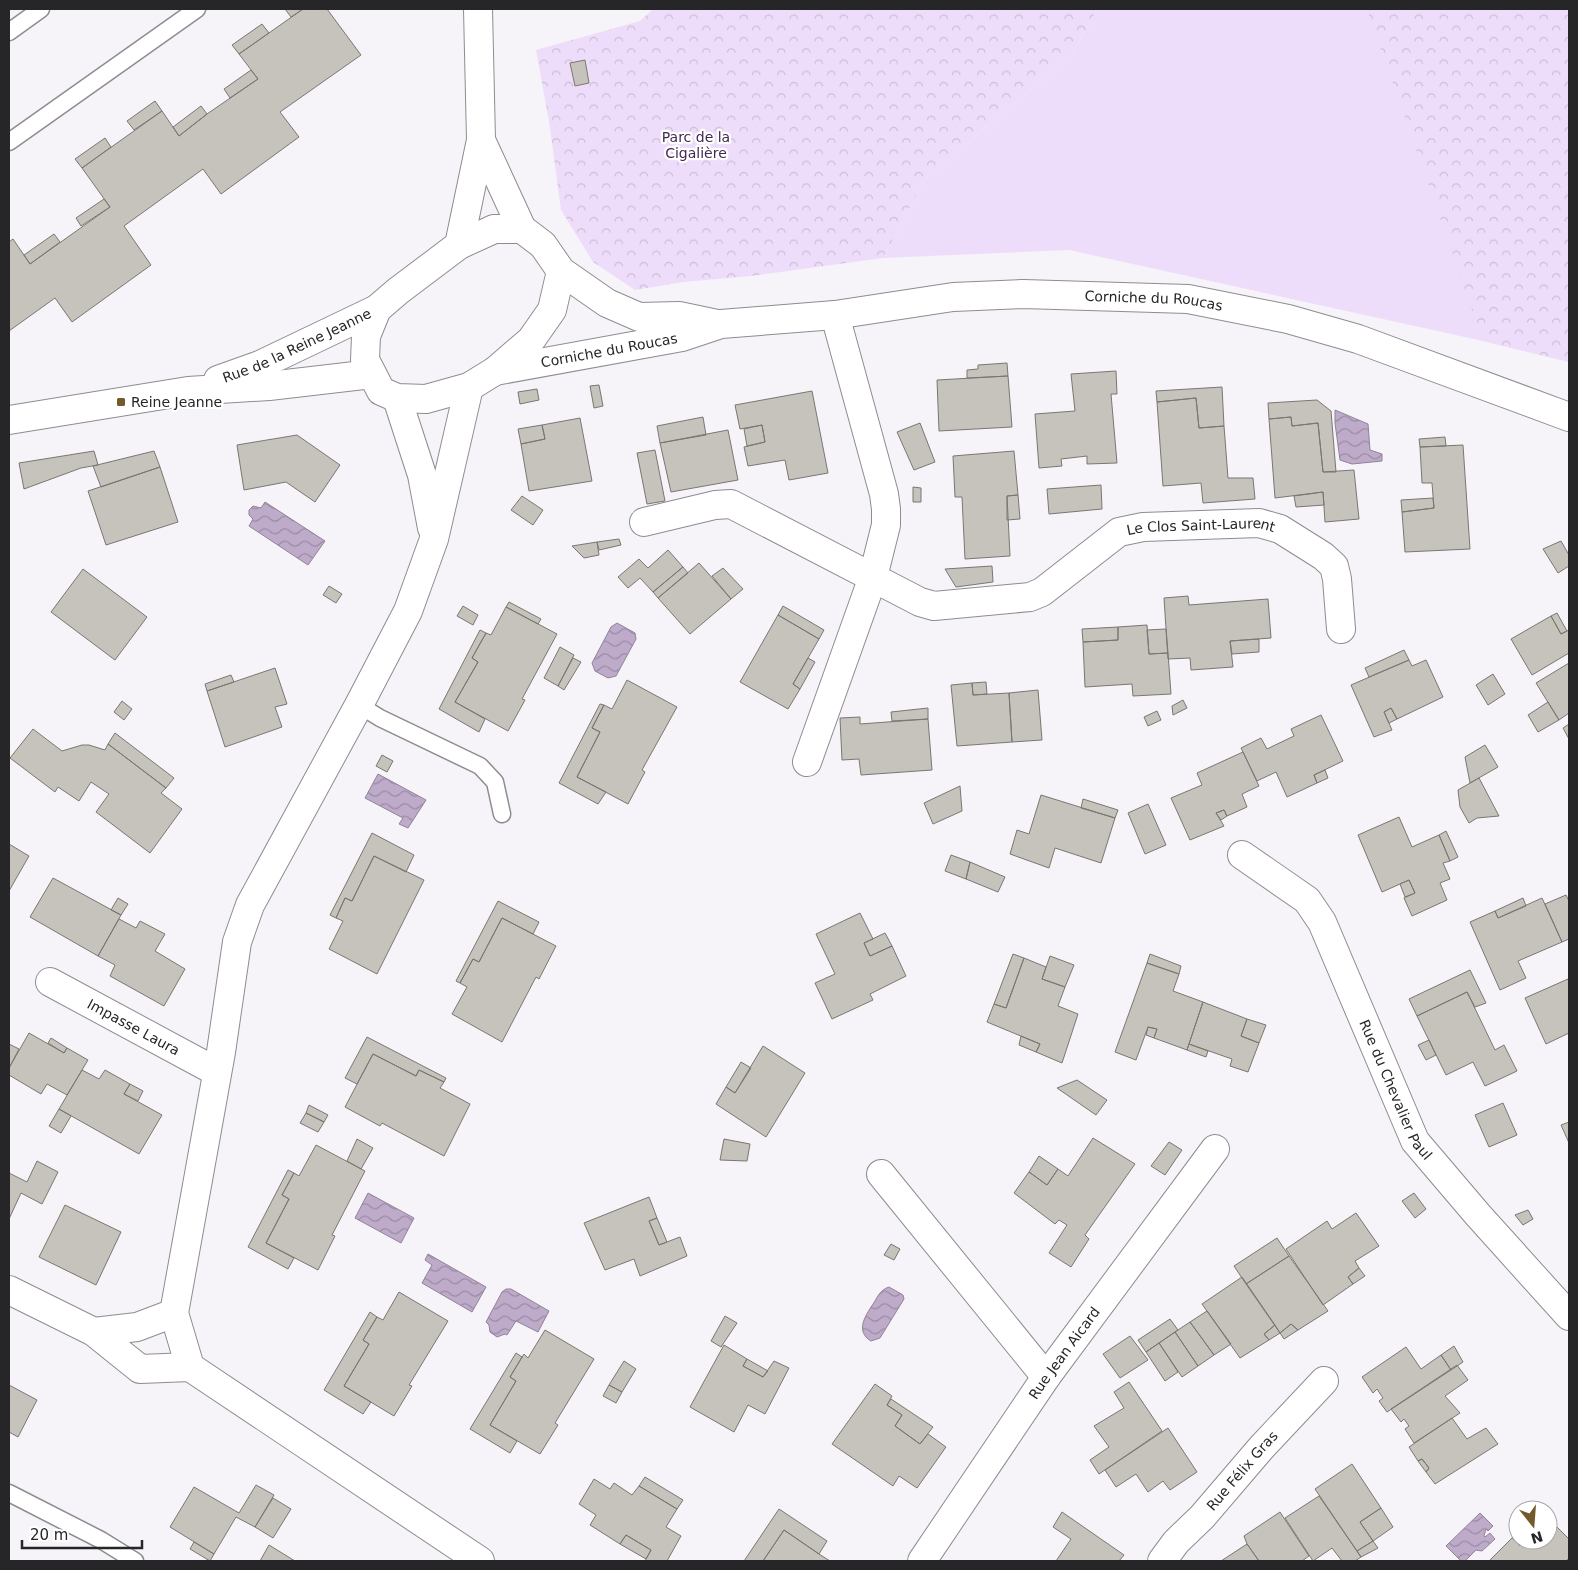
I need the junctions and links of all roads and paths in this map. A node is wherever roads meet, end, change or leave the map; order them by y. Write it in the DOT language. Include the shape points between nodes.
graph roads {
  1 [pos="41,9"];
  2 [pos="197,9"];
  3 [pos="478,9"];
  4 [pos="9,32"];
  5 [pos="481,140"];
  6 [pos="9,142"];
  7 [pos="522,229"];
  8 [pos="459,245"];
  9 [pos="561,271"];
  10 [pos="377,310"];
  11 [pos="835,314"];
  12 [pos="721,324"];
  13 [pos="495,371"];
  14 [pos="372,374"];
  15 [pos="469,387"];
  16 [pos="188,391"];
  17 [pos="397,398"];
  18 [pos="1569,417"];
  19 [pos="9,420"];
  20 [pos="644,522"];
  21 [pos="434,539"];
  22 [pos="873,577"];
  23 [pos="1342,628"];
  24 [pos="359,705"];
  25 [pos="807,762"];
  26 [pos="502,814"];
  27 [pos="1242,855"];
  28 [pos="50,982"];
  29 [pos="217,1072"];
  30 [pos="1215,1149"];
  31 [pos="880,1174"];
  32 [pos="9,1290"];
  33 [pos="174,1313"];
  34 [pos="1569,1316"];
  35 [pos="94,1332"];
  36 [pos="190,1367"];
  37 [pos="1046,1377"];
  38 [pos="1324,1381"];
  39 [pos="9,1493"];
  40 [pos="134,1561"];
  41 [pos="480,1561"];
  42 [pos="922,1561"];
  43 [pos="1162,1561"];
  1 -- 4 [label="lane"];
  2 -- 6 [label="lane"];
  3 -- 5 [label="street"];
  5 -- 7 [label="street"];
  5 -- 8 [label="street"];
  7 -- 8 [label="street" via="494,229"];
  7 -- 9 [label="street" via="543,245"];
  8 -- 10 [label="street" via="398,290"];
  9 -- 12 [label="street, Corniche du Roucas" via="607,303 639,317 679,316"];
  9 -- 13 [label="street" via="552,310 531,340"];
  10 -- 14 [label="street" via="366,336 364,360"];
  10 -- 16 [label="street, Rue de la Reine Jeanne" via="260,365"];
  11 -- 12 [label="street, Corniche du Roucas"];
  11 -- 18 [label="street, Corniche du Roucas" via="953,297 1041,295 1188,299 1288,319 1358,339"];
  11 -- 22 [label="street" via="884,494 886,525"];
  12 -- 13 [label="street, Corniche du Roucas" via="682,337"];
  13 -- 15 [label="street"];
  14 -- 16 [label="street, Rue de la Reine Jeanne"];
  14 -- 17 [label="street" via="381,391"];
  15 -- 17 [label="street" via="426,399"];
  15 -- 21 [label="street"];
  16 -- 19 [label="street, Rue de la Reine Jeanne"];
  17 -- 21 [label="street" via="422,475"];
  20 -- 22 [label="street, Le Clos Saint-Laurent" via="731,504"];
  21 -- 24 [label="street" via="408,610"];
  22 -- 23 [label="street, Le Clos Saint-Laurent" via="934,606 1030,597 1042,592 1119,532 1143,527 1259,523 1280,529 1334,566"];
  22 -- 25 [label="street"];
  24 -- 26 [label="lane" via="480,766 495,782"];
  24 -- 29 [label="street" via="250,904 237,942"];
  27 -- 34 [label="street, Rue du Chevalier Paul" via="1307,900 1322,922 1415,1141"];
  28 -- 29 [label="street, Impasse Laura"];
  29 -- 33 [label="street"];
  30 -- 37 [label="street, Rue Jean Aicard"];
  31 -- 37 [label="street"];
  32 -- 35 [label="street"];
  33 -- 35 [label="street" via="137,1327"];
  33 -- 36 [label="street"];
  35 -- 36 [label="street" via="140,1369"];
  36 -- 41 [label="street"];
  37 -- 42 [label="street, Rue Jean Aicard"];
  38 -- 43 [label="street, Rue Félix Gras"];
  39 -- 40 [label="lane" via="102,1540"];
}
